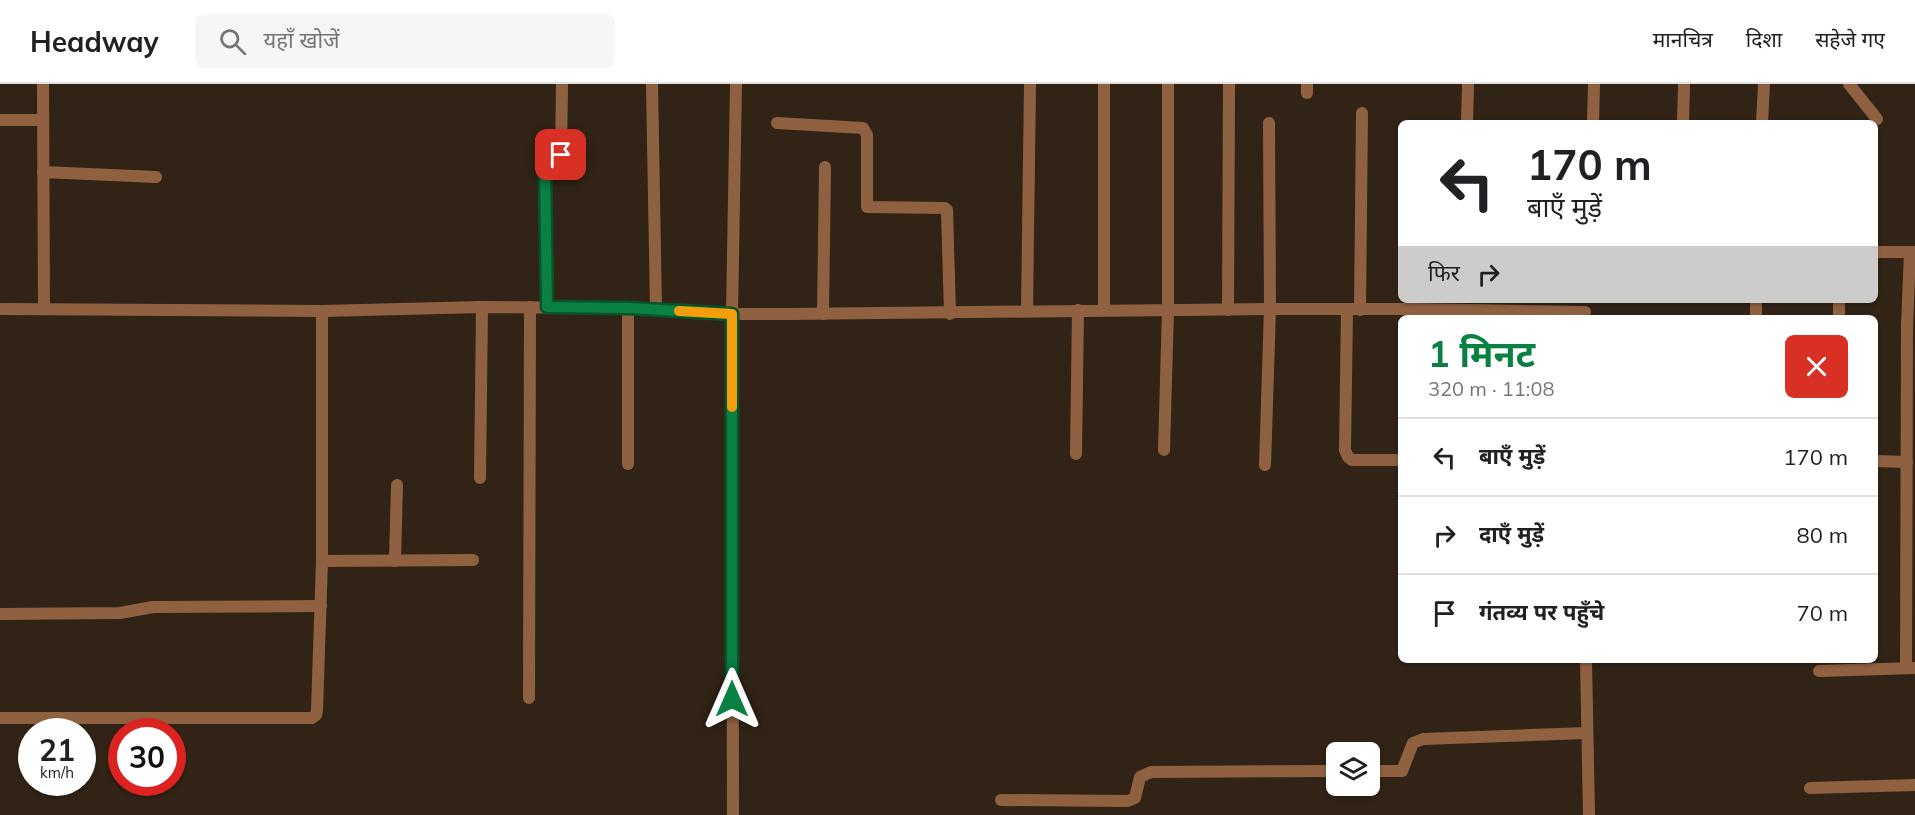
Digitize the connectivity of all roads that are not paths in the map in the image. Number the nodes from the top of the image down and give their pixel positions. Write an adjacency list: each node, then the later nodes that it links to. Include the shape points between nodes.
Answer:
1 (43, 84): 17 (street)
2 (562, 84): 32 (street, via 561,155 545,172)
3 (652, 84): 36 (street)
4 (736, 84): 47 (street)
5 (1030, 84): 46 (street)
6 (1104, 84): 39 (street)
7 (1168, 84): 40 (street)
8 (1229, 84): 41 (street)
9 (1468, 84): 18 (street)
10 (1594, 84): 19 (street)
11 (1684, 84): 20 (street)
12 (1764, 84): 21 (street)
13 (1849, 84): 15 (street)
14 (1362, 113): 43 (street)
15 (1877, 119)
16 (0, 120): 17 (street)
17 (43, 120): 25 (street)
18 (1467, 120)
19 (1593, 120)
20 (1683, 120)
21 (1762, 120)
22 (777, 123): 49 (street, via 863,128 867,131 867,207 947,210)
23 (1269, 123): 37 (street)
24 (825, 167): 48 (street)
25 (43, 172): 26 (street); 35 (street)
26 (156, 177)
27 (1878, 252): 28 (street)
28 (1913, 252): 52 (street)
29 (1467, 305): 50 (street); 51 (street)
30 (482, 307): 31 (street); 45 (street); 60 (street)
31 (530, 307): 32 (street); 70 (street)
32 (547, 307): 33 (street)
33 (628, 308): 36 (street); 58 (street)
34 (0, 309): 35 (street)
35 (44, 309): 45 (street)
36 (656, 309): 47 (street)
37 (1270, 309): 41 (street); 42 (street); 59 (street)
38 (1078, 310): 39 (street); 46 (street); 54 (street)
39 (1104, 310): 40 (street)
40 (1168, 310): 41 (street); 53 (street)
41 (1228, 310)
42 (1347, 310): 43 (street); 55 (street, via 1345,450 1349,459 1354,460)
43 (1360, 310): 50 (street)
44 (1585, 310): 51 (street)
45 (322, 311): 63 (street)
46 (1027, 311): 49 (street)
47 (732, 314): 48 (street); 78 (street)
48 (823, 314): 49 (street)
49 (950, 314)
50 (1418, 314)
51 (1493, 314)
52 (1911, 328): 57 (street)
53 (1164, 450)
54 (1076, 454)
55 (1398, 460)
56 (1878, 461): 57 (street)
57 (1906, 462): 68 (street)
58 (628, 464)
59 (1265, 465)
60 (480, 478)
61 (397, 485): 64 (street)
62 (474, 560): 64 (street)
63 (322, 561): 64 (street); 65 (street)
64 (395, 561)
65 (321, 606): 66 (street, via 153,607 120,613); 71 (street, via 317,710 312,718)
66 (0, 614)
67 (1586, 663): 72 (street)
68 (1911, 668): 69 (street)
69 (1819, 671)
70 (529, 698)
71 (0, 718)
72 (1586, 733): 74 (street, via 1423,739 1413,743 1402,771); 79 (street)
73 (1326, 771): 77 (street, via 1150,772 1140,777 1135,798 1128,801)
74 (1380, 771)
75 (1915, 785): 76 (street)
76 (1809, 788)
77 (1001, 800)
78 (733, 815)
79 (1589, 815)

